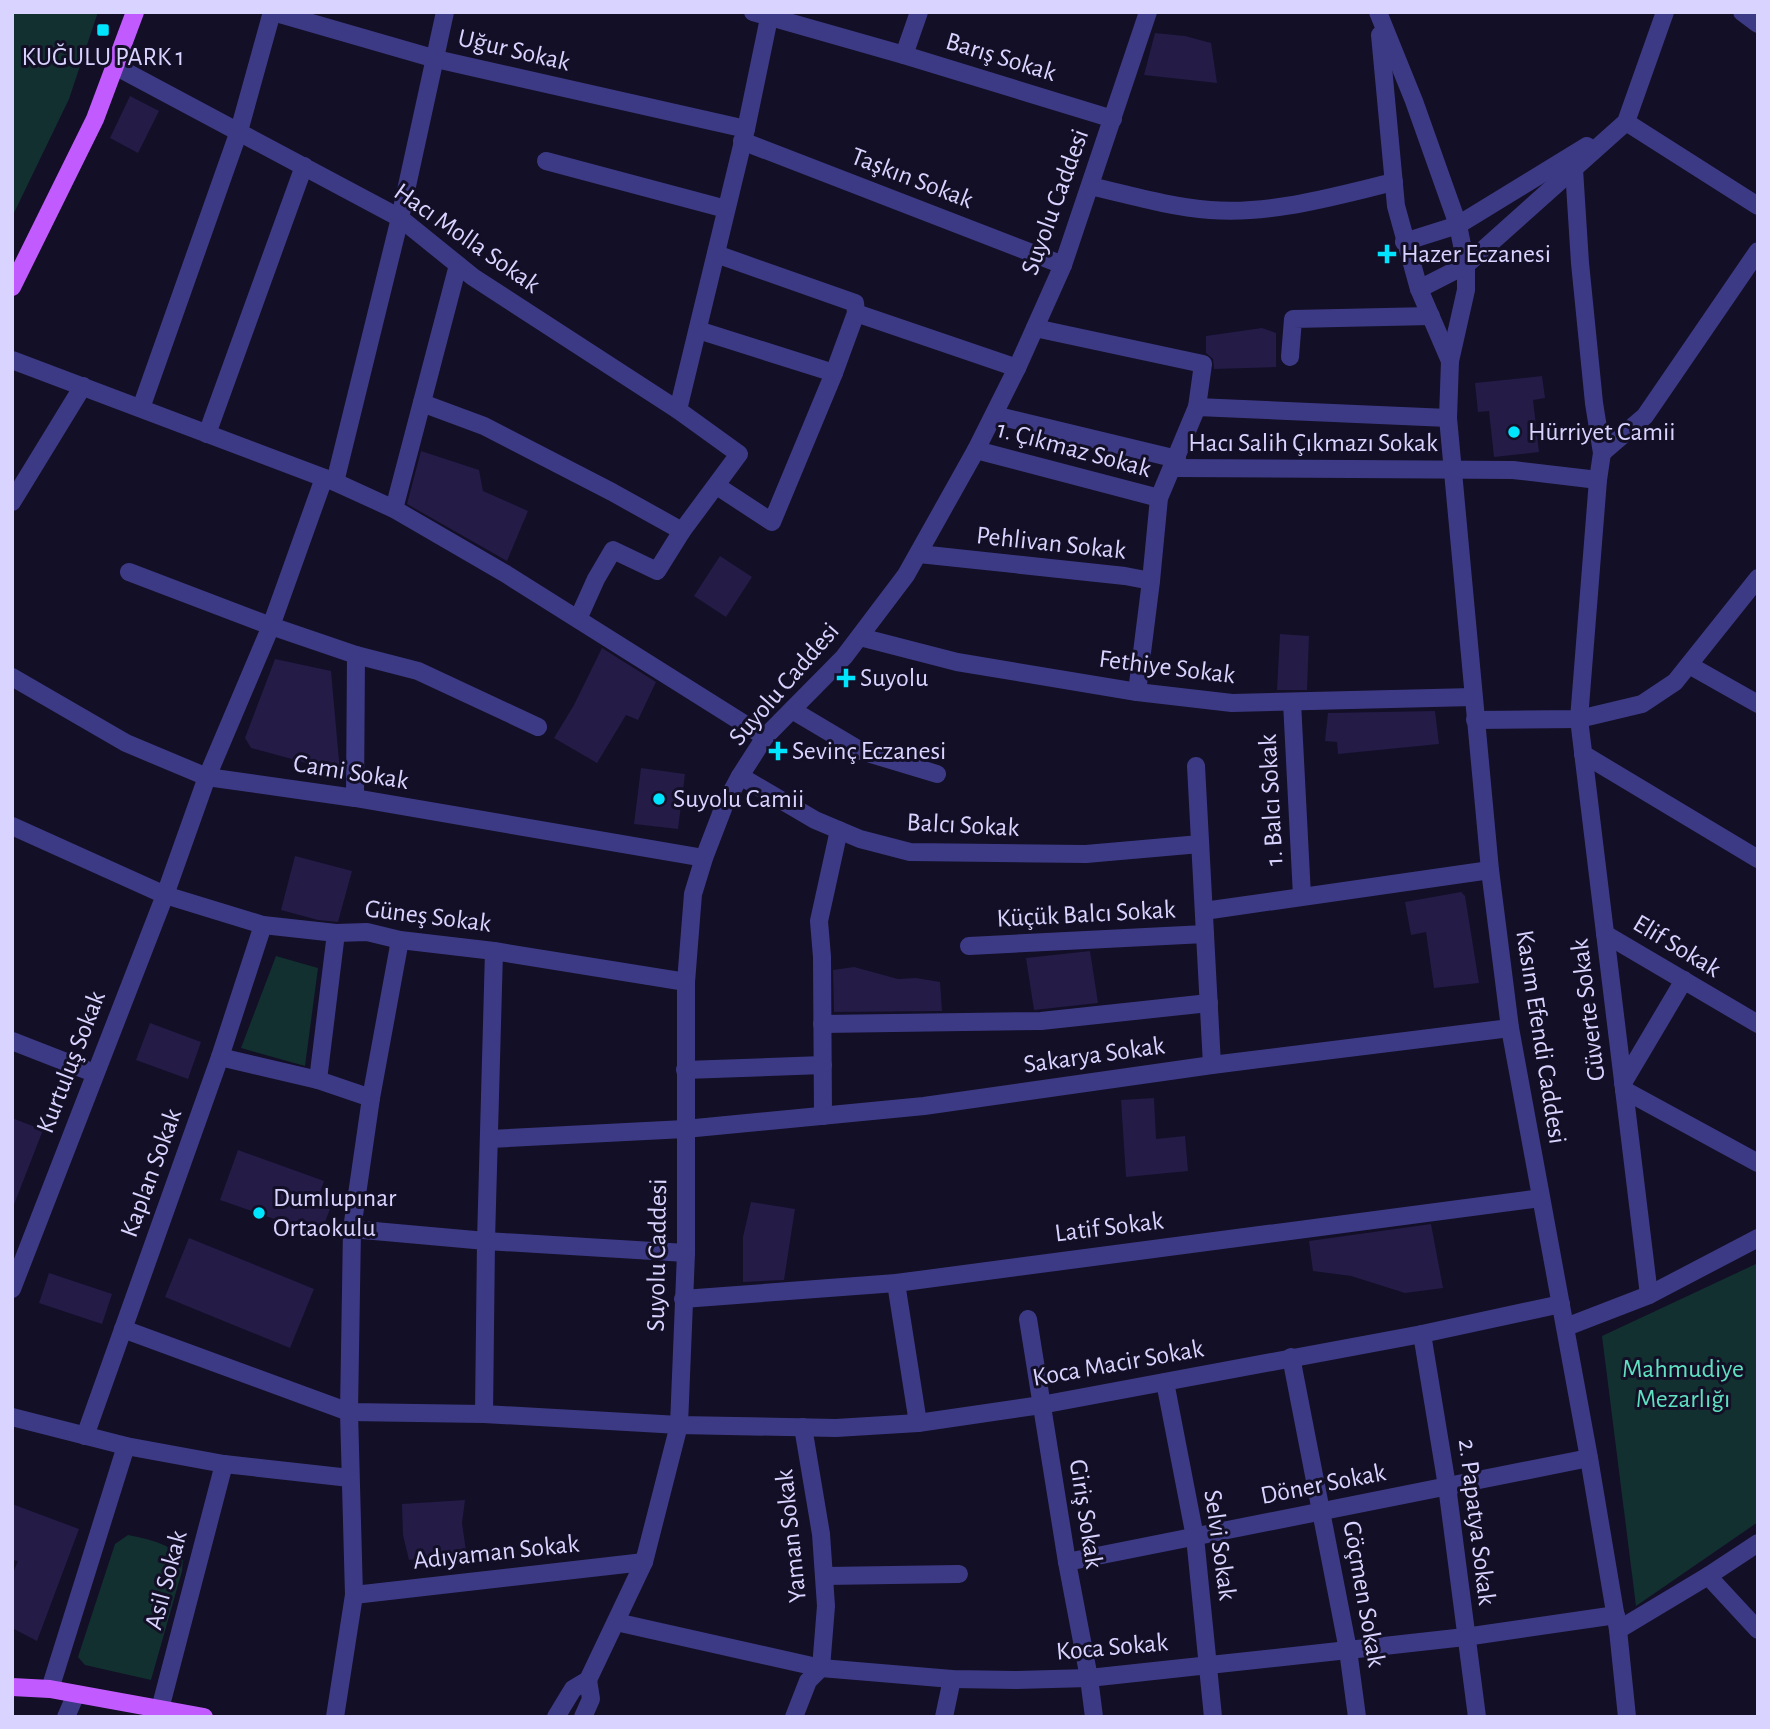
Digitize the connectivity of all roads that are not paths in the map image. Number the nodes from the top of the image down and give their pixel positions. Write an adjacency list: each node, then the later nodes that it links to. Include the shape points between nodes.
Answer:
1 (135, 12): 13 (main road)
2 (272, 12): 12 (street, Uğur Sokak); 16 (street)
3 (445, 12): 12 (street, Kurtuluş Sokak)
4 (919, 12): 11 (street)
5 (1148, 12): 14 (street, Suyolu Caddesi)
6 (1665, 12): 15 (street)
7 (1742, 12): 10 (street)
8 (1378, 13): 21 (street, Kasım Efendi Caddesi); 26 (street, Kasım Efendi Caddesi)
9 (761, 15): 11 (street, Barış Sokak); 17 (street)
10 (1758, 24)
11 (904, 55): 14 (street, Barış Sokak)
12 (436, 59): 17 (street, Uğur Sokak); 25 (street, Kurtuluş Sokak)
13 (115, 66): 16 (street, Hacı Molla Sokak); 33 (main road, via 95,119)
14 (1113, 119): 22 (street, Suyolu Caddesi)
15 (1626, 122): 20 (street); 23 (street); 26 (street)
16 (239, 131): 19 (street, Hacı Molla Sokak); 47 (street)
17 (744, 135): 24 (street); 31 (street, Taşkın Sokak)
18 (547, 161): 24 (street)
19 (304, 166): 25 (street, Hacı Molla Sokak); 51 (street)
20 (1574, 169): 32 (street); 53 (street, Güverte Sokak)
21 (1394, 182): 22 (street, via 1266,210 1173,205); 27 (street, Kasım Efendi Caddesi)
22 (1090, 186): 31 (street, Suyolu Caddesi)
23 (1758, 206)
24 (726, 209): 29 (street)
25 (400, 218): 30 (street, Hacı Molla Sokak); 56 (street, Kurtuluş Sokak)
26 (1458, 225): 27 (street); 32 (street, Kasım Efendi Caddesi)
27 (1404, 242): 34 (street, Kasım Efendi Caddesi)
28 (1758, 251): 53 (street, via 1645,416)
29 (716, 254): 35 (street, via 855,303); 38 (street)
30 (458, 265): 45 (street); 48 (street, Hacı Molla Sokak)
31 (1063, 265): 37 (street, Suyolu Caddesi)
32 (1466, 265): 34 (street); 41 (street, Kasım Efendi Caddesi, via 1466,290)
33 (12, 287)
34 (1419, 289): 36 (street, Kasım Efendi Caddesi)
35 (856, 313): 42 (street); 43 (street)
36 (1431, 316): 39 (street, via 1293,319); 41 (street, Kasım Efendi Caddesi)
37 (1035, 328): 42 (street, Suyolu Caddesi); 46 (street, via 1203,364)
38 (698, 330): 43 (street); 48 (street)
39 (1290, 357)
40 (12, 360): 44 (street)
41 (1450, 361): 50 (street, Kasım Efendi Caddesi)
42 (1017, 368): 49 (street, Suyolu Caddesi)
43 (834, 373): 58 (street, via 772,522)
44 (83, 386): 47 (street); 60 (street)
45 (422, 403): 61 (street); 62 (street, via 484,426)
46 (1197, 407): 50 (street); 54 (street)
47 (141, 408): 51 (street)
48 (678, 410): 58 (street, Hacı Molla Sokak, via 739,454)
49 (994, 415): 52 (street, Suyolu Caddesi); 54 (street, Hacı Salih Çıkmazı Sokak)
50 (1448, 418): 55 (street, Kasım Efendi Caddesi)
51 (207, 434): 56 (street)
52 (976, 450): 59 (street, 1. Çıkmaz Sokak); 63 (street, Suyolu Caddesi)
53 (1602, 453): 57 (street, Güverte Sokak)
54 (1175, 464): 55 (street, Hacı Salih Çıkmazı Sokak); 59 (street)
55 (1453, 470): 57 (street, Hacı Salih Çıkmazı Sokak, via 1513,470); 74 (street, Kasım Efendi Caddesi)
56 (330, 480): 61 (street); 68 (street, Kurtuluş Sokak)
57 (1598, 480): 78 (street, Güverte Sokak)
58 (717, 486): 62 (street)
59 (1159, 498): 66 (street)
60 (12, 502)
61 (394, 509): 67 (street)
62 (682, 531): 67 (street, via 657,571 613,550)
63 (919, 554): 66 (street, Pehlivan Sokak); 69 (street, Suyolu Caddesi)
64 (129, 572): 68 (street)
65 (1758, 578): 71 (street)
66 (1151, 581): 73 (street, Pehlivan Sokak)
67 (578, 620): 81 (street)
68 (271, 626): 70 (street); 86 (street, Kurtuluş Sokak)
69 (860, 637): 73 (street, Fethiye Sokak, via 957,662); 77 (street, Suyolu Caddesi)
70 (356, 655): 80 (street, via 418,671); 87 (street)
71 (1689, 664): 76 (street); 78 (street, via 1675,682 1642,704)
72 (12, 677): 86 (street, Cami Sokak, via 126,743)
73 (1137, 692): 75 (street, Fethiye Sokak, via 1232,703)
74 (1473, 697): 75 (street, Fethiye Sokak); 79 (street, Kasım Efendi Caddesi)
75 (1292, 702): 95 (street, 1. Balcı Sokak)
76 (1758, 704)
77 (792, 710): 81 (street, Suyolu Caddesi); 84 (street, via 861,751)
78 (1579, 719): 79 (street); 82 (street, Güverte Sokak)
79 (1475, 720): 93 (street, Kasım Efendi Caddesi)
80 (538, 727)
81 (765, 737): 85 (street, Suyolu Caddesi)
82 (1583, 754): 92 (street); 100 (street, Güverte Sokak)
83 (1196, 766): 90 (street)
84 (937, 774)
85 (740, 776): 89 (street, Balcı Sokak); 91 (street, Suyolu Caddesi)
86 (207, 777): 87 (street, Cami Sokak); 94 (street, Kurtuluş Sokak)
87 (355, 798): 91 (street, Cami Sokak)
88 (12, 826): 94 (street, Güneş Sokak)
89 (839, 830): 90 (street, Balcı Sokak, via 909,852 1086,854); 107 (street, via 819,921)
90 (1200, 844): 96 (street)
91 (704, 858): 105 (street, Suyolu Caddesi, via 693,894)
92 (1758, 859)
93 (1490, 870): 95 (street); 109 (street, Kasım Efendi Caddesi)
94 (165, 895): 97 (street, Güneş Sokak); 115 (street, Kurtuluş Sokak)
95 (1302, 896): 96 (street)
96 (1204, 911): 99 (street)
97 (263, 925): 98 (street, Güneş Sokak); 111 (street, Kaplan Sokak)
98 (337, 933): 101 (street, Güneş Sokak, via 367,932); 116 (street)
99 (1205, 934): 102 (street, Küçük Balcı Sokak); 106 (street)
100 (1605, 934): 104 (street, Elif Sokak); 117 (street, Güverte Sokak)
101 (400, 940): 103 (street, Güneş Sokak); 118 (street)
102 (969, 946)
103 (494, 951): 105 (street, Güneş Sokak); 121 (street)
104 (1684, 980): 108 (street, Elif Sokak); 117 (street)
105 (686, 982): 114 (street, Suyolu Caddesi)
106 (1209, 1003): 107 (street, via 1041,1021); 113 (street)
107 (822, 1024): 112 (street)
108 (1758, 1024)
109 (1510, 1028): 113 (street, Sakarya Sokak); 123 (street, Kasım Efendi Caddesi)
110 (12, 1041): 115 (street)
111 (219, 1057): 116 (street); 136 (street, Kaplan Sokak)
112 (823, 1065): 114 (street); 119 (street)
113 (1212, 1065): 119 (street, Sakarya Sokak)
114 (685, 1070): 120 (street, Suyolu Caddesi)
115 (94, 1073): 127 (street, Kurtuluş Sokak)
116 (318, 1080): 118 (street)
117 (1623, 1086): 122 (street); 131 (street, Güverte Sokak)
118 (371, 1098): 124 (street)
119 (823, 1116): 120 (street, Sakarya Sokak)
120 (685, 1129): 121 (street, Sakarya Sokak); 128 (street, Suyolu Caddesi)
121 (490, 1139): 126 (street)
122 (1758, 1163)
123 (1541, 1198): 129 (street, Latif Sokak); 133 (street, Kasım Efendi Caddesi)
124 (352, 1229): 126 (street); 141 (street)
125 (1758, 1237): 131 (street)
126 (486, 1241): 128 (street); 142 (street)
127 (20, 1246): 130 (street, Kurtuluş Sokak)
128 (686, 1253): 132 (street, Suyolu Caddesi)
129 (896, 1283): 132 (street, Latif Sokak); 144 (street)
130 (12, 1289)
131 (1649, 1295): 135 (street)
132 (683, 1299): 145 (street, Suyolu Caddesi)
133 (1562, 1304): 135 (street, Kasım Efendi Caddesi); 137 (street, Koca Macir Sokak)
134 (1027, 1320): 140 (street, Giriş Sokak)
135 (1566, 1328): 149 (street, Kasım Efendi Caddesi)
136 (123, 1329): 141 (street, Koca Macir Sokak); 147 (street, Kaplan Sokak)
137 (1422, 1334): 138 (street, Koca Macir Sokak); 152 (street, 2. Papatya Sokak)
138 (1292, 1357): 139 (street, Koca Macir Sokak); 153 (street, Göçmen Sokak)
139 (1165, 1382): 140 (street, Koca Macir Sokak); 154 (street, Selvi Sokak)
140 (1041, 1405): 144 (street, Koca Macir Sokak); 157 (street, Giriş Sokak)
141 (349, 1412): 142 (street, Koca Macir Sokak); 151 (street)
142 (484, 1414): 145 (street, Koca Macir Sokak)
143 (12, 1417): 147 (street)
144 (918, 1423): 146 (street, Koca Macir Sokak)
145 (679, 1425): 146 (street, Koca Macir Sokak); 156 (street, Suyolu Caddesi)
146 (803, 1427): 159 (street, Yaman Sokak)
147 (85, 1436): 148 (street)
148 (126, 1446): 150 (street); 174 (street)
149 (1589, 1458): 152 (street, Döner Sokak); 163 (street, Kasım Efendi Caddesi)
150 (224, 1464): 151 (street); 176 (street, Asil Sokak)
151 (350, 1478): 161 (street)
152 (1447, 1486): 153 (street, Döner Sokak); 165 (street, 2. Papatya Sokak)
153 (1323, 1511): 154 (street, Döner Sokak); 166 (street, Göçmen Sokak)
154 (1195, 1536): 157 (street, Döner Sokak); 167 (street, Selvi Sokak)
155 (1758, 1543): 160 (street)
156 (643, 1562): 161 (street, Adıyaman Sokak); 162 (street, Suyolu Caddesi)
157 (1066, 1562): 170 (street, Giriş Sokak)
158 (959, 1574): 159 (street)
159 (825, 1576): 168 (street, Yaman Sokak)
160 (1708, 1576): 163 (street); 164 (street)
161 (354, 1595): 180 (street)
162 (616, 1622): 168 (street, Koca Sokak); 172 (street, Suyolu Caddesi)
163 (1617, 1623): 165 (street, Koca Sokak); 189 (street, Kasım Efendi Caddesi)
164 (1758, 1630)
165 (1465, 1637): 166 (street, Koca Sokak); 188 (street, 2. Papatya Sokak)
166 (1348, 1650): 167 (street, Koca Sokak); 187 (street, Göçmen Sokak)
167 (1208, 1663): 170 (street, Koca Sokak); 186 (street, Selvi Sokak)
168 (821, 1668): 171 (street, Koca Sokak); 183 (street, Yaman Sokak, via 808,1681)
169 (12, 1676): 174 (main road)
170 (1089, 1678): 171 (street, Koca Sokak); 185 (street, Giriş Sokak)
171 (952, 1679): 184 (street)
172 (588, 1680): 181 (street, via 573,1689); 182 (street, via 591,1699)
173 (12, 1687): 174 (main road)
174 (50, 1689): 175 (main road)
175 (76, 1693): 177 (main road); 178 (street)
176 (160, 1709): 177 (main road); 179 (main road)
177 (130, 1710)
178 (66, 1717)
179 (204, 1717)
180 (335, 1717)
181 (556, 1717)
182 (583, 1717)
183 (794, 1717)
184 (944, 1717)
185 (1094, 1717)
186 (1213, 1717)
187 (1357, 1717)
188 (1477, 1717)
189 (1627, 1717)

